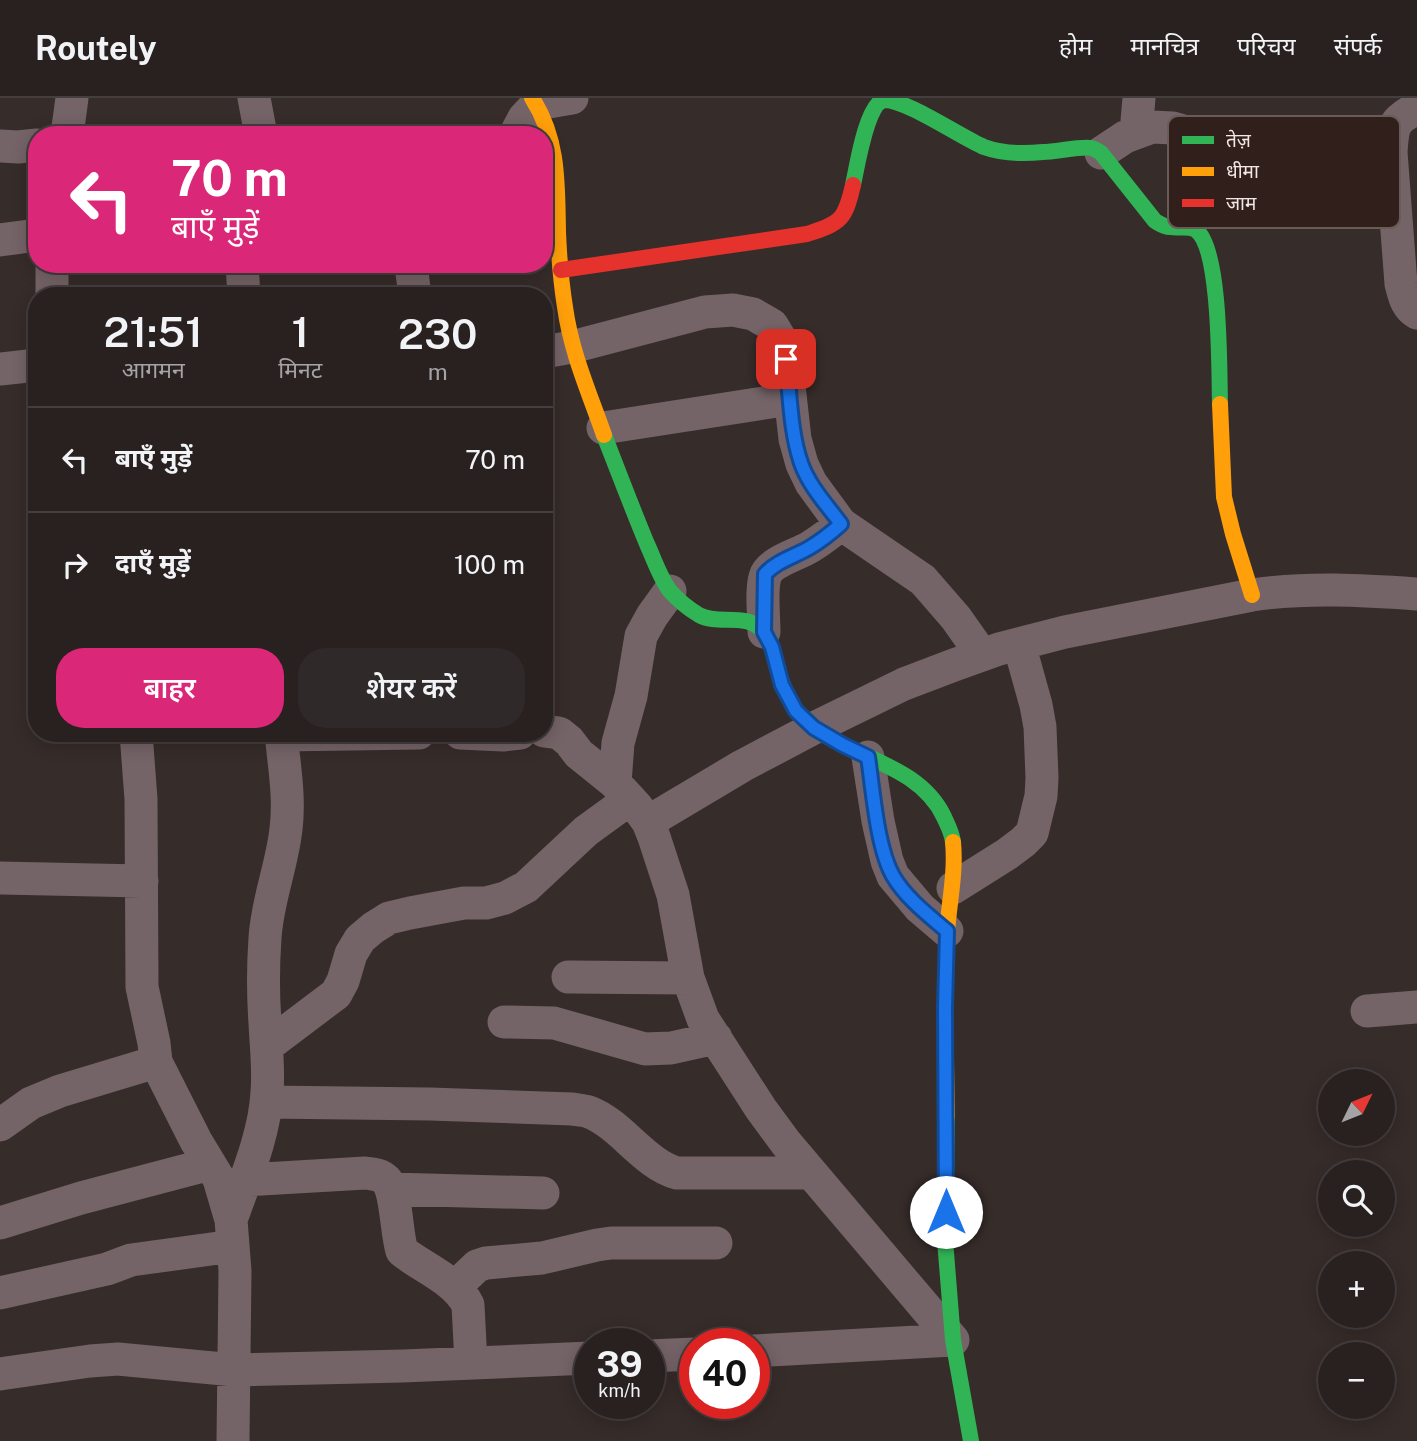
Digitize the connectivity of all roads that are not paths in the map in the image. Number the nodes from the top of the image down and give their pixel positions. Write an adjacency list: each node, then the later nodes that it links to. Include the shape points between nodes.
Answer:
1 (72, 98): 6 (street)
2 (254, 98): 7 (street)
3 (572, 98): 5 (street)
4 (1139, 98): 11 (street)
5 (534, 101): 8 (street); 9 (street)
6 (68, 126)
7 (259, 126)
8 (520, 126)
9 (546, 126)
10 (1168, 128): 11 (street)
11 (1136, 133): 15 (street)
12 (0, 146): 13 (street)
13 (28, 146)
14 (553, 151): 21 (street)
15 (1101, 153): 16 (street, via 1154,221); 21 (street, via 1092,148 1016,154 991,149 915,103 887,98 870,114 850,197 843,215 832,226 807,234)
16 (1168, 228)
17 (1193, 228): 30 (street, via 1208,250 1215,283 1224,497)
18 (1397, 228): 22 (street, via 1401,284 1406,302)
19 (28, 236): 20 (street)
20 (0, 240)
21 (561, 270): 23 (street)
22 (1417, 313)
23 (558, 349): 26 (street, via 705,312 754,314 772,325 781,340); 27 (street)
24 (28, 366): 25 (street)
25 (0, 369)
26 (790, 399): 27 (street); 28 (street, via 802,464)
27 (603, 428): 29 (street, via 631,506)
28 (841, 524): 32 (street, via 765,574); 34 (street, via 923,580)
29 (670, 591): 32 (street, via 702,617 737,619); 40 (street, via 641,636 618,743)
30 (1252, 594): 31 (street, via 1332,590); 33 (street)
31 (1417, 594)
32 (764, 632): 35 (street, via 782,685 796,711)
33 (1019, 644): 34 (street); 43 (street, via 1040,727 1041,796 1032,832)
34 (982, 655): 35 (street, via 904,684)
35 (814, 728): 39 (street); 40 (street, via 742,766)
36 (553, 732): 40 (street, via 569,741)
37 (137, 742): 42 (street)
38 (282, 742): 51 (street, via 287,828 265,938)
39 (868, 757): 43 (street, via 903,773 923,788 941,811 952,835); 44 (street, via 893,876)
40 (631, 801): 46 (street, via 654,837 673,895); 51 (street, via 586,831 526,887 505,898 388,918 373,928 351,954 336,994)
41 (0, 878): 42 (street)
42 (142, 881): 52 (street, via 142,987)
43 (953, 888): 44 (street)
44 (947, 931): 65 (street, via 946,1240)
45 (568, 977): 46 (street)
46 (688, 978): 50 (street, via 703,1019)
47 (1417, 1007): 48 (street)
48 (1367, 1011)
49 (504, 1022): 50 (street, via 554,1023 645,1049)
50 (716, 1038): 56 (street, via 761,1109)
51 (267, 1046): 53 (street)
52 (156, 1062): 54 (street, via 60,1091 31,1103); 55 (street)
53 (266, 1102): 56 (street, via 572,1109 589,1112 653,1161 677,1173); 57 (street)
54 (0, 1125)
55 (210, 1164): 60 (street); 61 (street, via 219,1179)
56 (810, 1173): 65 (street)
57 (245, 1180): 58 (street, via 365,1173 385,1178); 61 (street)
58 (391, 1189): 59 (street); 63 (street, via 402,1251)
59 (544, 1193)
60 (0, 1223)
61 (232, 1233): 64 (street, via 107,1269); 69 (street)
62 (716, 1243): 63 (street, via 611,1243 542,1258 486,1263)
63 (455, 1287): 68 (street, via 468,1305)
64 (0, 1293)
65 (953, 1340): 66 (street); 72 (street)
66 (770, 1350)
67 (574, 1359): 68 (street)
68 (471, 1363): 69 (street)
69 (234, 1370): 70 (street, via 118,1359); 71 (street)
70 (0, 1374)
71 (233, 1441)
72 (971, 1441)

